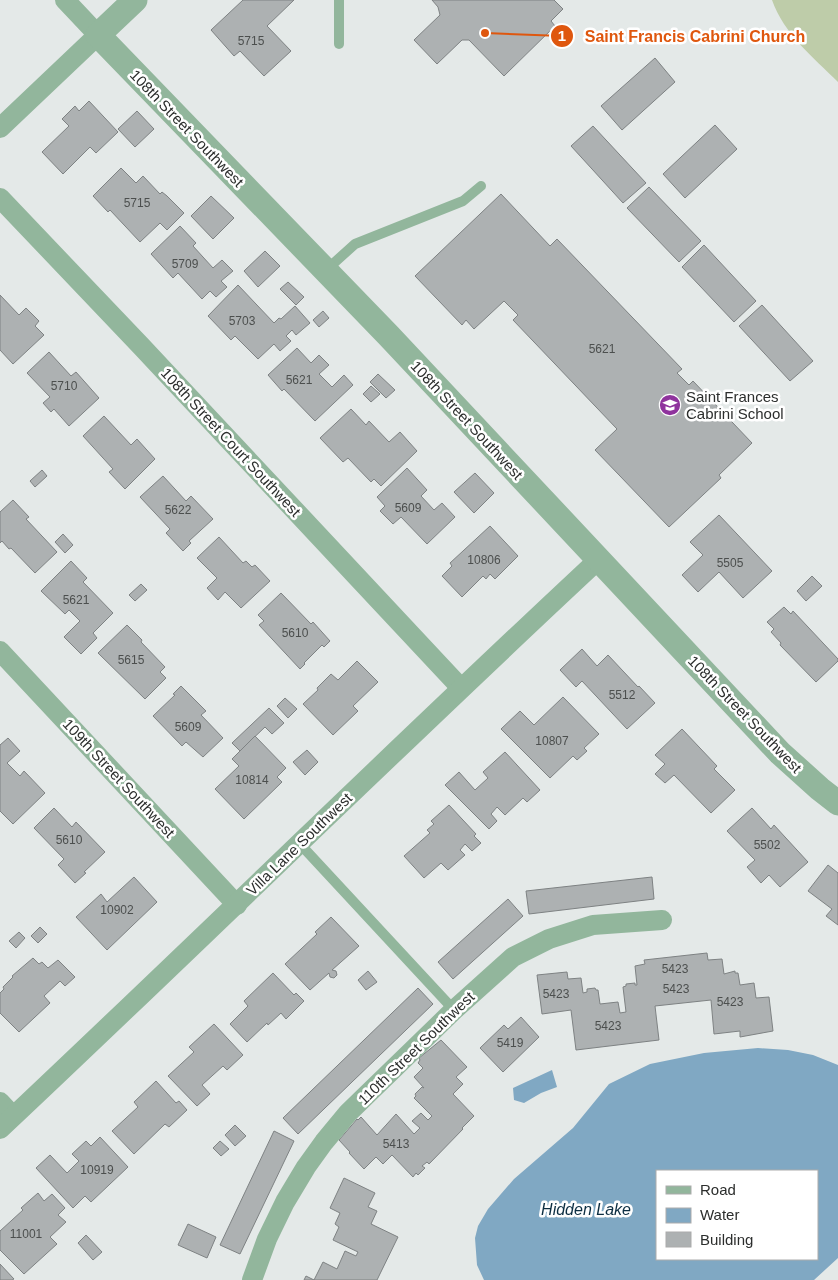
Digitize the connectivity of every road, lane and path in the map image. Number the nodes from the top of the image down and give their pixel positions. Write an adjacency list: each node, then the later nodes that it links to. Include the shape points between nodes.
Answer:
1 (65, 0): 4 (street)
2 (135, 0): 4 (street)
3 (339, 0): 5 (lane)
4 (98, 35): 6 (street); 9 (street, 108th Street Southwest)
5 (339, 44)
6 (0, 128)
7 (480, 186): 9 (lane, via 463,201 355,244)
8 (0, 198): 12 (street, 108th Street Court Southwest)
9 (325, 270): 10 (street, 108th Street Southwest)
10 (598, 560): 12 (street, Villa Lane Southwest); 13 (street, 108th Street Southwest, via 780,754)
11 (0, 651): 15 (street, 109th Street Southwest)
12 (461, 688): 14 (street, Villa Lane Southwest)
13 (838, 802)
14 (300, 844): 15 (street, Villa Lane Southwest); 17 (lane)
15 (237, 905): 18 (street, Villa Lane Southwest)
16 (662, 920): 17 (street, 110th Street Southwest, via 593,925 549,939 514,957)
17 (454, 1010): 19 (street, 110th Street Southwest, via 348,1113 324,1142 285,1202)
18 (4, 1116)
19 (252, 1280)

